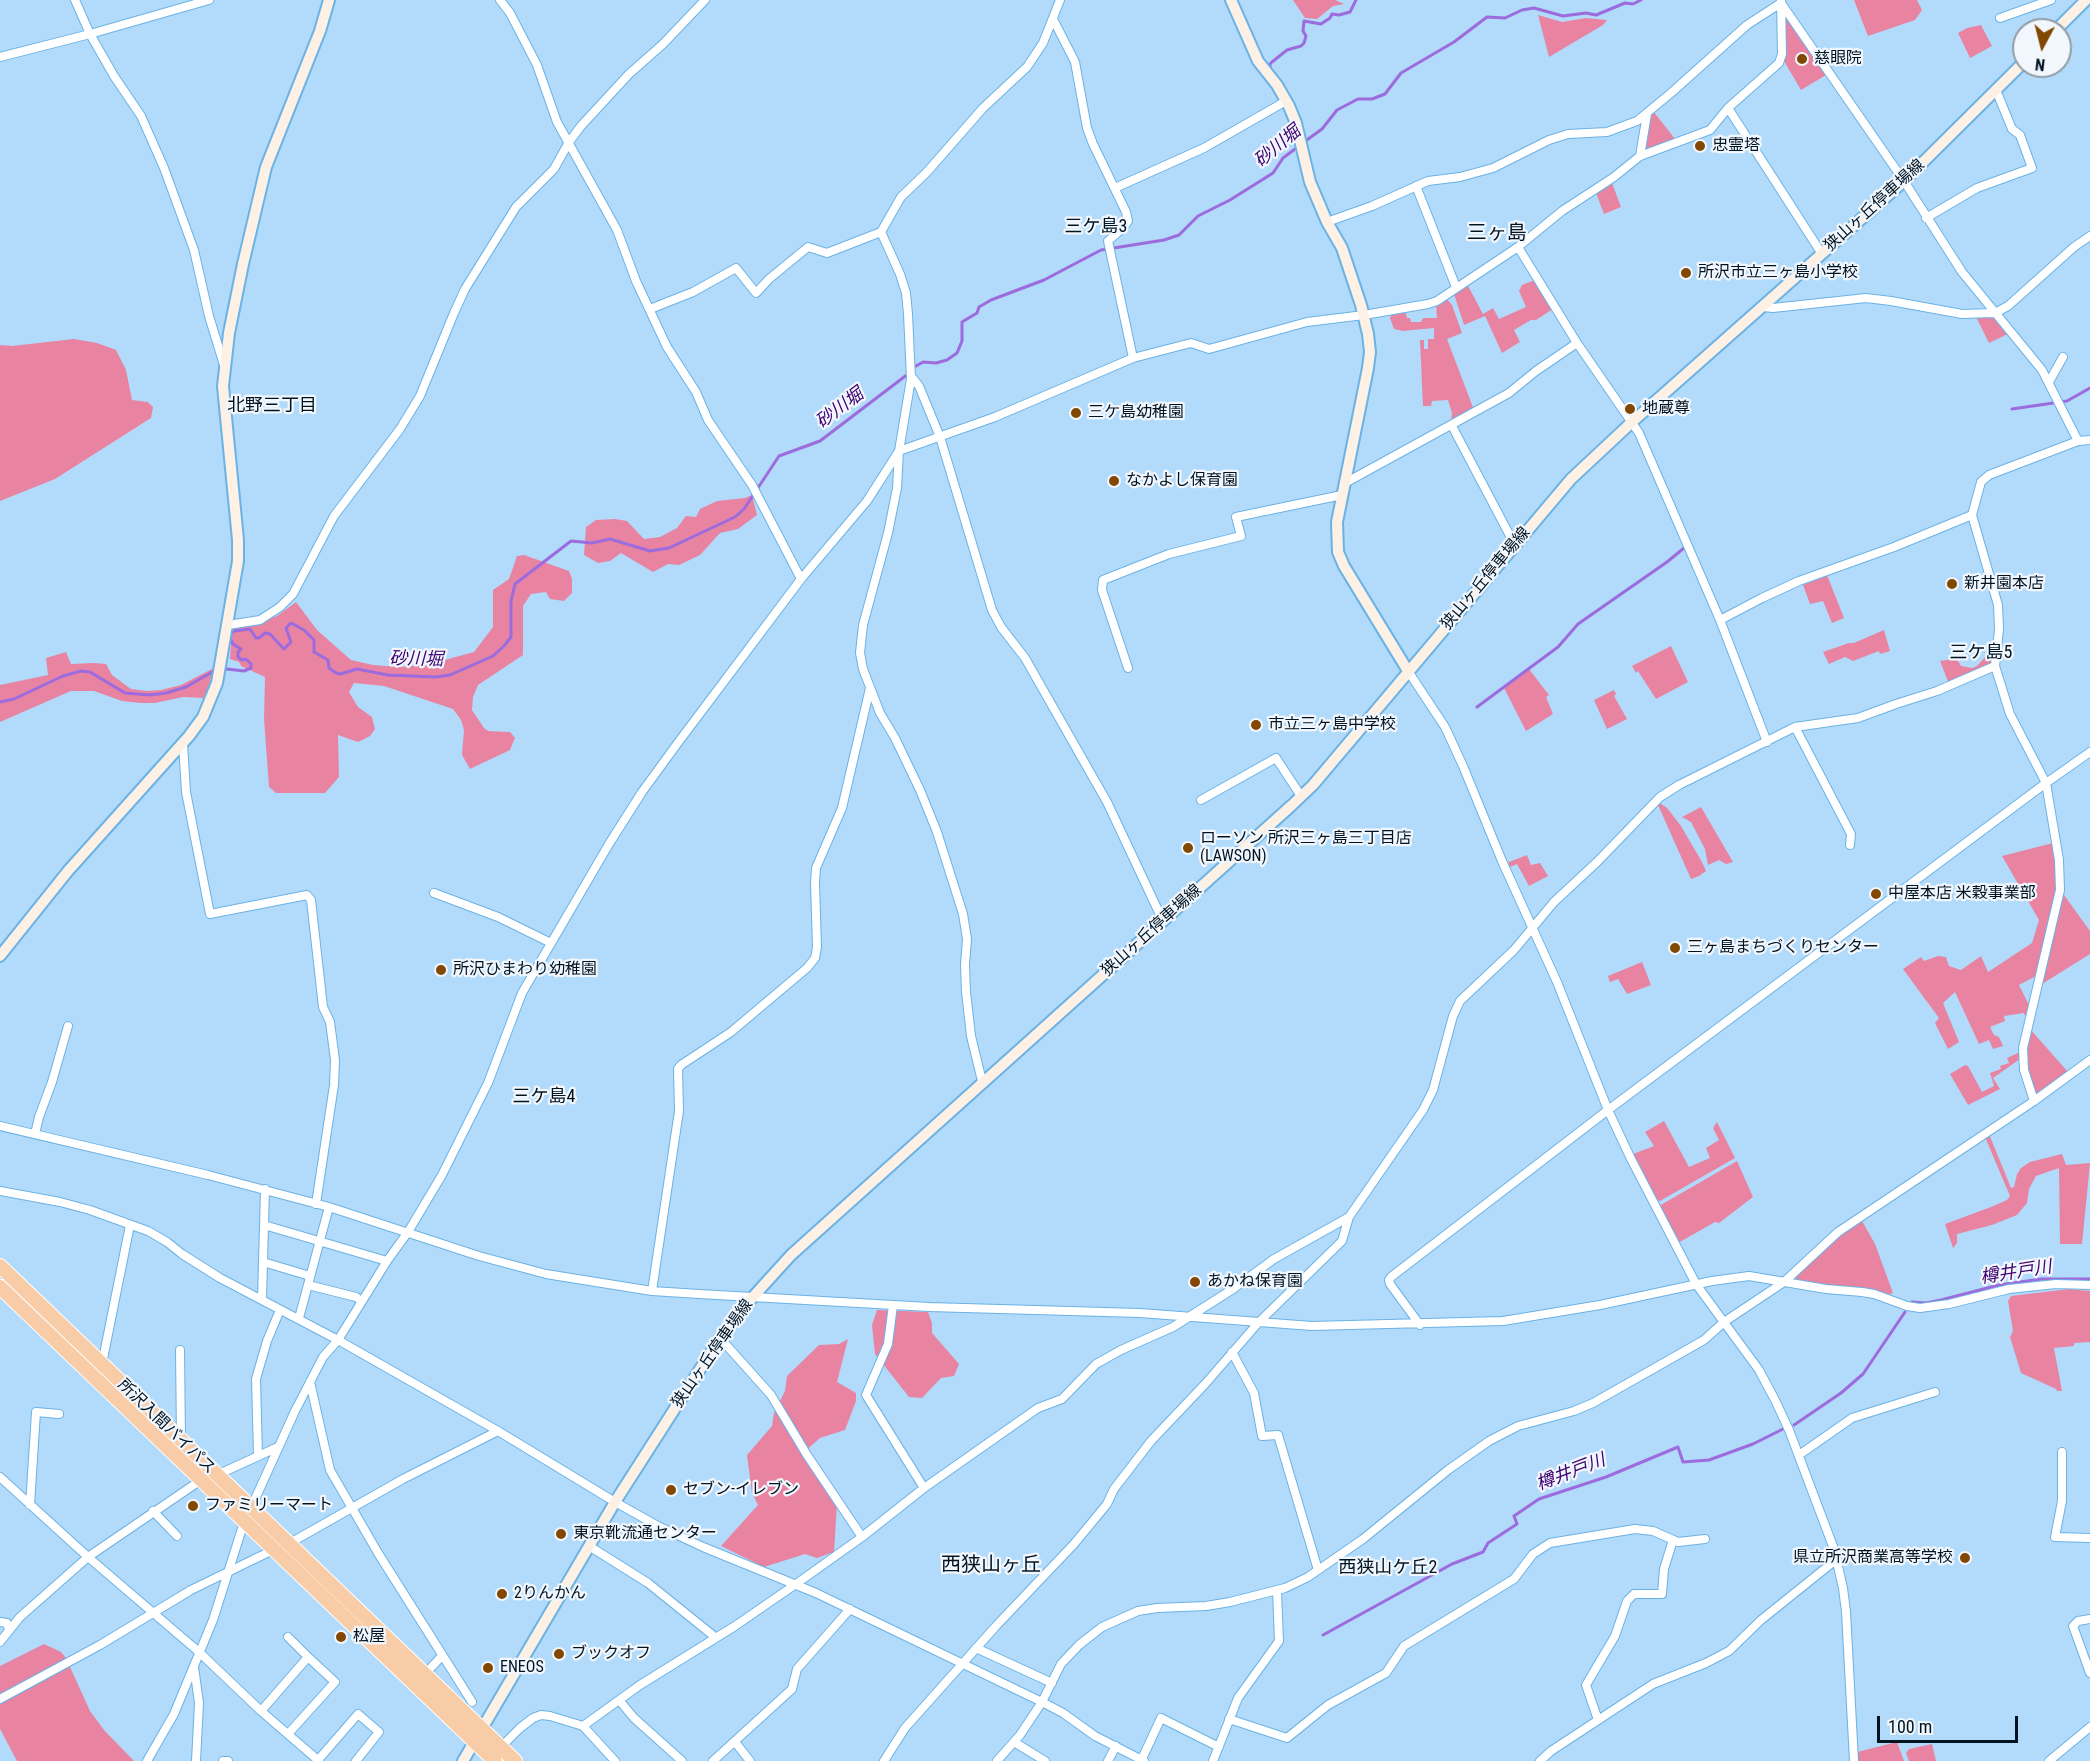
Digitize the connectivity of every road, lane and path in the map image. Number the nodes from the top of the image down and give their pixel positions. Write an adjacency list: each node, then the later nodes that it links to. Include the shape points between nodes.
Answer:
1 (75, 0): 15 (street)
2 (208, 0): 15 (street)
3 (329, 0): 41 (main road, via 266,167)
4 (500, 0): 22 (street, via 525,39 557,122)
5 (705, 0): 22 (street, via 629,74)
6 (1060, 0): 12 (street)
7 (1231, 0): 19 (main road, via 1258,61)
8 (2051, 0): 13 (street)
9 (2086, 0): 11 (main road)
10 (1781, 2): 20 (street, via 1779,63); 21 (street, via 1747,25); 24 (street)
11 (2076, 4): 14 (main road)
12 (1053, 18): 26 (street, via 1075,62 1087,129); 29 (street, via 1027,67 983,108 901,197)
13 (2000, 18)
14 (2065, 18)
15 (90, 34): 16 (street); 41 (street, via 141,116 165,168 194,250)
16 (0, 57)
17 (2012, 74): 18 (main road, 狭山ヶ丘停車場線)
18 (1995, 90): 24 (main road, 狭山ヶ丘停車場線); 27 (street, via 2012,129 2020,135 2032,168 1977,188)
19 (1286, 101): 26 (street, via 1204,148); 28 (main road)
20 (1728, 108): 23 (street, via 1704,134); 32 (street)
21 (1647, 114): 23 (street); 25 (street, via 1607,132 1569,134 1549,140 1493,168)
22 (569, 142): 35 (street, via 617,230); 56 (street, via 554,169 516,207 498,234 454,313 420,396 334,516 293,594 260,620)
23 (1640, 156): 31 (street)
24 (1904, 181): 27 (street); 32 (main road, 狭山ヶ丘停車場線)
25 (1416, 186): 28 (street); 33 (street)
26 (1116, 188): 40 (street, via 1128,221 1108,241)
27 (1926, 218): 36 (street)
28 (1327, 222): 37 (main road, via 1353,275)
29 (881, 232): 35 (street, via 827,253 808,247 756,293 736,268 693,292); 42 (street, via 906,293)
30 (2090, 236): 36 (street)
31 (1518, 247): 33 (street); 38 (street)
32 (1822, 254): 34 (main road, 狭山ヶ丘停車場線)
33 (1456, 287): 37 (street, via 1428,304)
34 (1762, 307): 36 (street, via 1866,298 1962,314); 44 (main road, 狭山ヶ丘停車場線)
35 (650, 309): 54 (street, via 667,347 696,392 708,420 752,484)
36 (1995, 313): 43 (street)
37 (1364, 315): 40 (street, via 1308,322 1209,350 1191,343); 50 (main road, via 1370,352)
38 (1577, 343): 44 (street); 45 (street, via 1509,393)
39 (2063, 357): 43 (street)
40 (1133, 358): 46 (street)
41 (224, 366): 56 (main road, via 238,540)
42 (911, 376): 46 (street); 49 (street)
43 (2049, 382): 48 (street)
44 (1632, 422): 53 (main road, 狭山ヶ丘停車場線, via 1571,479); 55 (street)
45 (1452, 426): 50 (street); 53 (street)
46 (940, 437): 49 (street); 70 (street, via 992,610 1025,658 1107,802)
47 (2090, 440): 48 (street)
48 (2078, 441): 52 (street, via 1989,475 1981,482)
49 (899, 451): 54 (street, via 867,501); 60 (street, via 888,533 860,641)
50 (1345, 483): 51 (main road)
51 (1342, 495): 58 (street, via 1236,517 1241,536 1169,554 1103,580 1102,590); 59 (main road, via 1336,522 1338,552)
52 (1972, 515): 55 (street, via 1799,581); 57 (street, via 1998,605)
53 (1517, 543): 59 (main road, 狭山ヶ丘停車場線)
54 (801, 579): 72 (street, via 642,792)
55 (1720, 620): 62 (street)
56 (228, 625): 63 (main road, via 220,671 203,717)
57 (1995, 666): 61 (street, via 1858,718); 65 (street, via 2010,714)
58 (1128, 668)
59 (1408, 671): 66 (main road, 狭山ヶ丘停車場線); 71 (street, via 1445,727)
60 (870, 688): 76 (street, via 920,790 963,914 970,1036); 99 (street, via 842,808 816,868 815,958 731,1032 678,1069 679,1111)
61 (1795, 727): 62 (street); 68 (street, via 1851,834)
62 (1767, 742): 71 (street, via 1660,797)
63 (183, 744): 73 (main road, via 68,871); 83 (street, via 186,792 210,914 307,895 311,900 323,1007 330,1022 335,1060)
64 (2090, 752): 65 (street)
65 (2046, 783): 77 (street, via 2060,890 2024,1048 2024,1070); 78 (street)
66 (1301, 796): 67 (street, via 1276,758); 70 (main road, 狭山ヶ丘停車場線)
67 (1201, 800)
68 (1850, 845)
69 (434, 893): 72 (street, via 498,916)
70 (1163, 921): 76 (main road, 狭山ヶ丘停車場線)
71 (1533, 927): 78 (street); 85 (street, via 1460,1001 1428,1100)
72 (551, 943): 88 (street, via 522,993 465,1131)
73 (0, 956)
74 (68, 1026): 80 (street)
75 (2090, 1060): 77 (street)
76 (982, 1081): 100 (main road, 狭山ヶ丘停車場線, via 806,1241)
77 (2034, 1101): 94 (street, via 1838,1232)
78 (1608, 1110): 95 (street); 109 (street, via 1391,1277 1390,1284)
79 (0, 1126): 80 (street)
80 (35, 1134): 81 (street)
81 (264, 1190): 83 (street); 87 (street)
82 (0, 1191): 86 (street, via 64,1203)
83 (316, 1204): 84 (street)
84 (329, 1207): 88 (street); 89 (street)
85 (1349, 1217): 105 (street, via 1274,1259); 108 (street, via 1342,1241)
86 (130, 1225): 101 (street, via 148,1231 220,1278); 114 (street)
87 (264, 1225): 89 (street); 91 (street)
88 (408, 1232): 90 (street); 99 (street, via 546,1274)
89 (320, 1242): 90 (street); 93 (street)
90 (387, 1261): 102 (street)
91 (263, 1262): 93 (street); 101 (street)
92 (0, 1266): 114 (highway, 所沢入間バイパス)
93 (310, 1276): 96 (street)
94 (1784, 1282): 95 (street, via 1749,1276); 97 (street, via 1863,1292 1920,1308 2009,1289); 107 (street)
95 (1696, 1284): 107 (street); 109 (street, via 1536,1317)
96 (308, 1285): 102 (street); 106 (street)
97 (2090, 1285)
98 (0, 1287): 126 (highway, 所沢入間バイパス)
99 (652, 1290): 100 (street)
100 (752, 1298): 103 (street); 110 (main road, 狭山ヶ丘停車場線)
101 (262, 1299): 104 (street)
102 (361, 1301): 111 (street)
103 (893, 1305): 105 (street); 127 (street, via 888,1344 866,1395)
104 (280, 1310): 106 (street); 123 (street, via 256,1379)
105 (1191, 1316): 108 (street); 127 (street, via 1096,1364 1062,1399 1038,1408)
106 (299, 1318): 111 (street)
107 (1724, 1322): 122 (street, via 1759,1370); 144 (street, via 1704,1340 1606,1397 1574,1411 1518,1426 1489,1441)
108 (1258, 1323): 109 (street); 113 (street)
109 (1420, 1324)
110 (720, 1338): 128 (main road, 狭山ヶ丘停車場線); 135 (street, via 771,1395)
111 (338, 1340): 115 (street, via 323,1357); 118 (street)
112 (180, 1350): 119 (street)
113 (1232, 1352): 144 (street, via 1254,1393 1262,1436 1278,1435); 156 (street, via 1150,1441 1074,1544)
114 (102, 1364): 119 (highway, 所沢入間バイパス)
115 (310, 1382): 120 (street); 131 (street, via 330,1470)
116 (1935, 1392): 122 (street, via 1852,1418)
117 (59, 1414): 129 (street, via 36,1412)
118 (498, 1431): 128 (street); 131 (street)
119 (181, 1441): 124 (highway, 所沢入間バイパス)
120 (278, 1447): 123 (street); 130 (street)
121 (2062, 1452): 136 (street, via 2062,1501 2055,1537)
122 (1799, 1455): 143 (street)
123 (258, 1456): 124 (street)
124 (216, 1475): 130 (highway, 所沢入間バイパス)
125 (0, 1477): 129 (street)
126 (201, 1480): 132 (street); 133 (highway, 所沢入間バイパス)
127 (924, 1488): 135 (street)
128 (615, 1502): 140 (main road, 狭山ヶ丘停車場線); 146 (street, via 703,1547)
129 (30, 1505): 142 (street)
130 (251, 1507): 133 (street); 139 (highway, 所沢入間バイパス)
131 (351, 1508): 139 (street); 158 (street)
132 (153, 1511): 134 (street); 142 (street)
133 (243, 1521): 141 (highway, 所沢入間バイパス); 145 (street)
134 (177, 1536)
135 (862, 1537): 146 (street)
136 (2090, 1538)
137 (1705, 1539): 138 (street)
138 (1673, 1540): 170 (street, via 1653,1531 1635,1529 1550,1543 1533,1554 1514,1579 1404,1646 1386,1673 1328,1705 1287,1738); 171 (street, via 1664,1569 1662,1594 1634,1594 1627,1601 1615,1636 1586,1685)
139 (290, 1543): 163 (highway, 所沢入間バイパス)
140 (590, 1546): 154 (street, via 648,1583); 174 (main road, 狭山ヶ丘停車場線)
141 (273, 1550): 145 (street); 176 (highway, 所沢入間バイパス)
142 (88, 1557): 149 (street); 152 (street)
143 (1837, 1559): 171 (street, via 1729,1651 1653,1684); 202 (street, via 1846,1612)
144 (1318, 1570): 147 (street)
145 (228, 1572): 149 (street); 157 (street)
146 (796, 1584): 148 (street); 154 (street)
147 (1277, 1590): 164 (street, via 1230,1602 1157,1608 1121,1617 1079,1645 1061,1664); 170 (street, via 1279,1641 1238,1698)
148 (850, 1609): 160 (street); 178 (street, via 797,1669 792,1689)
149 (154, 1612): 157 (street); 165 (street)
150 (2090, 1619): 162 (street, via 2073,1626)
151 (0, 1622): 152 (street, via 7,1623)
152 (9, 1630): 155 (street)
153 (288, 1637): 159 (street)
154 (715, 1637): 166 (street)
155 (0, 1642)
156 (976, 1648): 160 (street); 164 (street)
157 (200, 1652): 161 (street); 169 (street)
158 (442, 1656): 163 (street); 167 (street)
159 (308, 1657): 169 (street); 175 (street, via 335,1682)
160 (962, 1664): 168 (street); 195 (street, via 905,1728)
161 (194, 1666): 182 (street, via 174,1714); 183 (street, via 199,1703)
162 (2090, 1673)
163 (424, 1675): 174 (highway, 所沢入間バイパス)
164 (1052, 1683): 168 (street)
165 (0, 1699)
166 (619, 1700): 172 (street); 192 (street)
167 (472, 1702)
168 (1042, 1702): 179 (street); 180 (street)
169 (261, 1711): 175 (street)
170 (1229, 1719): 181 (street)
171 (1598, 1720): 201 (street)
172 (583, 1726): 177 (street, via 542,1715 520,1728); 191 (street)
173 (2090, 1727): 203 (street)
174 (483, 1729): 176 (main road, 狭山ヶ丘停車場線); 190 (highway, 所沢入間バイパス)
175 (288, 1734): 186 (street)
176 (475, 1742): 188 (main road, 狭山ヶ丘停車場線); 189 (highway, 所沢入間バイパス)
177 (507, 1742)
178 (735, 1742): 193 (street); 194 (street)
179 (1014, 1742): 196 (street); 197 (street)
180 (1116, 1746): 198 (street); 199 (street)
181 (1219, 1747): 199 (street, via 1161,1718); 200 (street)
182 (147, 1761)
183 (196, 1761)
184 (223, 1761): 185 (street)
185 (228, 1761)
186 (319, 1761): 187 (street, via 358,1714 379,1732)
187 (356, 1761)
188 (463, 1761)
189 (495, 1761)
190 (515, 1761)
191 (615, 1761)
192 (682, 1761)
193 (713, 1761)
194 (750, 1761)
195 (884, 1761)
196 (997, 1761)
197 (1045, 1761)
198 (1108, 1761)
199 (1142, 1761)
200 (1213, 1761)
201 (1540, 1761)
202 (1854, 1761)
203 (2049, 1761)

